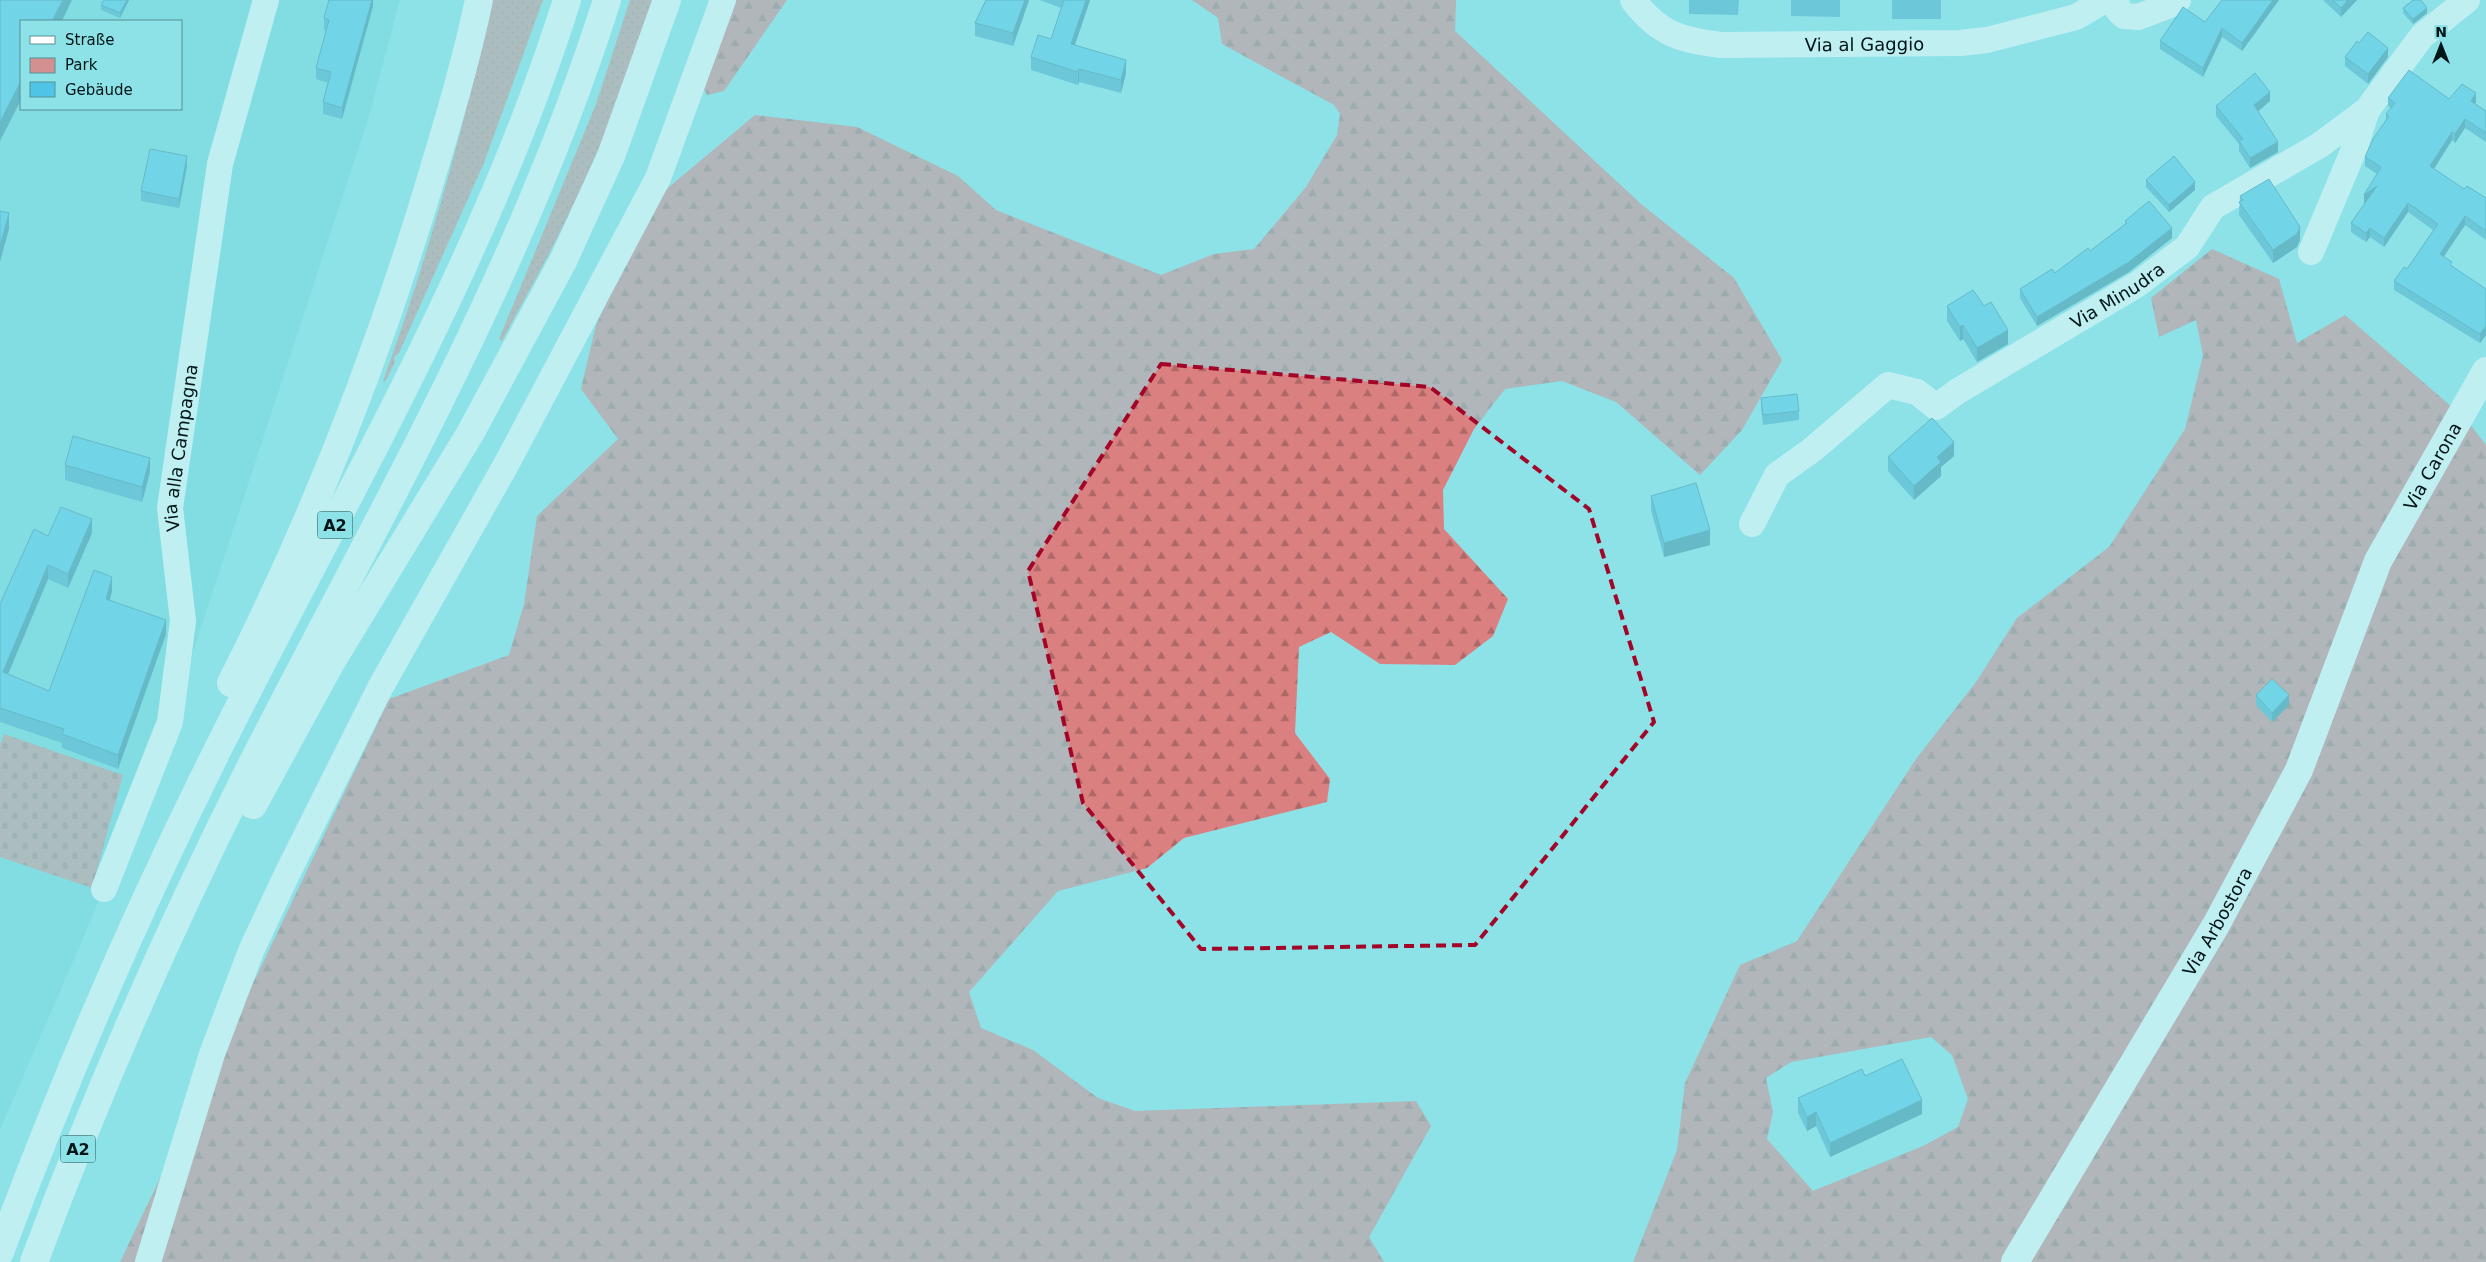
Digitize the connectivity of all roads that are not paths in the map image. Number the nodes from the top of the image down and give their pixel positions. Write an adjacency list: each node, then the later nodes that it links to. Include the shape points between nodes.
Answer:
1 (266, 0): 17 (street, Via alla Campagna, via 220,164 170,508 183,622 170,722)
2 (479, 0): 19 (main road, via 467,58 405,266 360,393 293,558 112,930)
3 (567, 0): 19 (main road, A2, via 526,118 459,278 215,755)
4 (607, 0): 18 (main road, A2, via 559,136 494,292 418,448 232,804)
5 (667, 0): 18 (main road, via 611,156 588,210 536,312 471,432 330,664 278,758 182,951)
6 (723, 0): 22 (street, via 658,178 508,463 380,688 251,951 212,1054)
7 (1633, 0): 8 (street, Via al Gaggio, via 1644,15 1664,31 1690,41 1721,45 1987,40 2076,17)
8 (2104, 0)
9 (2116, 0): 10 (street, via 2118,10 2124,16 2138,17)
10 (2178, 0)
11 (2467, 0): 12 (street, Via Minudra, via 2422,36)
12 (2367, 110): 13 (street); 15 (street, Via Minudra, via 2320,144 2213,207 2187,247 2138,284 1936,407 1917,392 1888,385 1812,450 1777,475)
13 (2311, 252)
14 (2486, 371): 16 (main road, Via Carona)
15 (1752, 524)
16 (2378, 561): 23 (main road, Via Arbostora, via 2299,770 2216,925)
17 (104, 888)
18 (124, 1038): 21 (main road, A2)
19 (82, 1040): 20 (main road, A2)
20 (0, 1252)
21 (34, 1262)
22 (148, 1262)
23 (2015, 1262)

